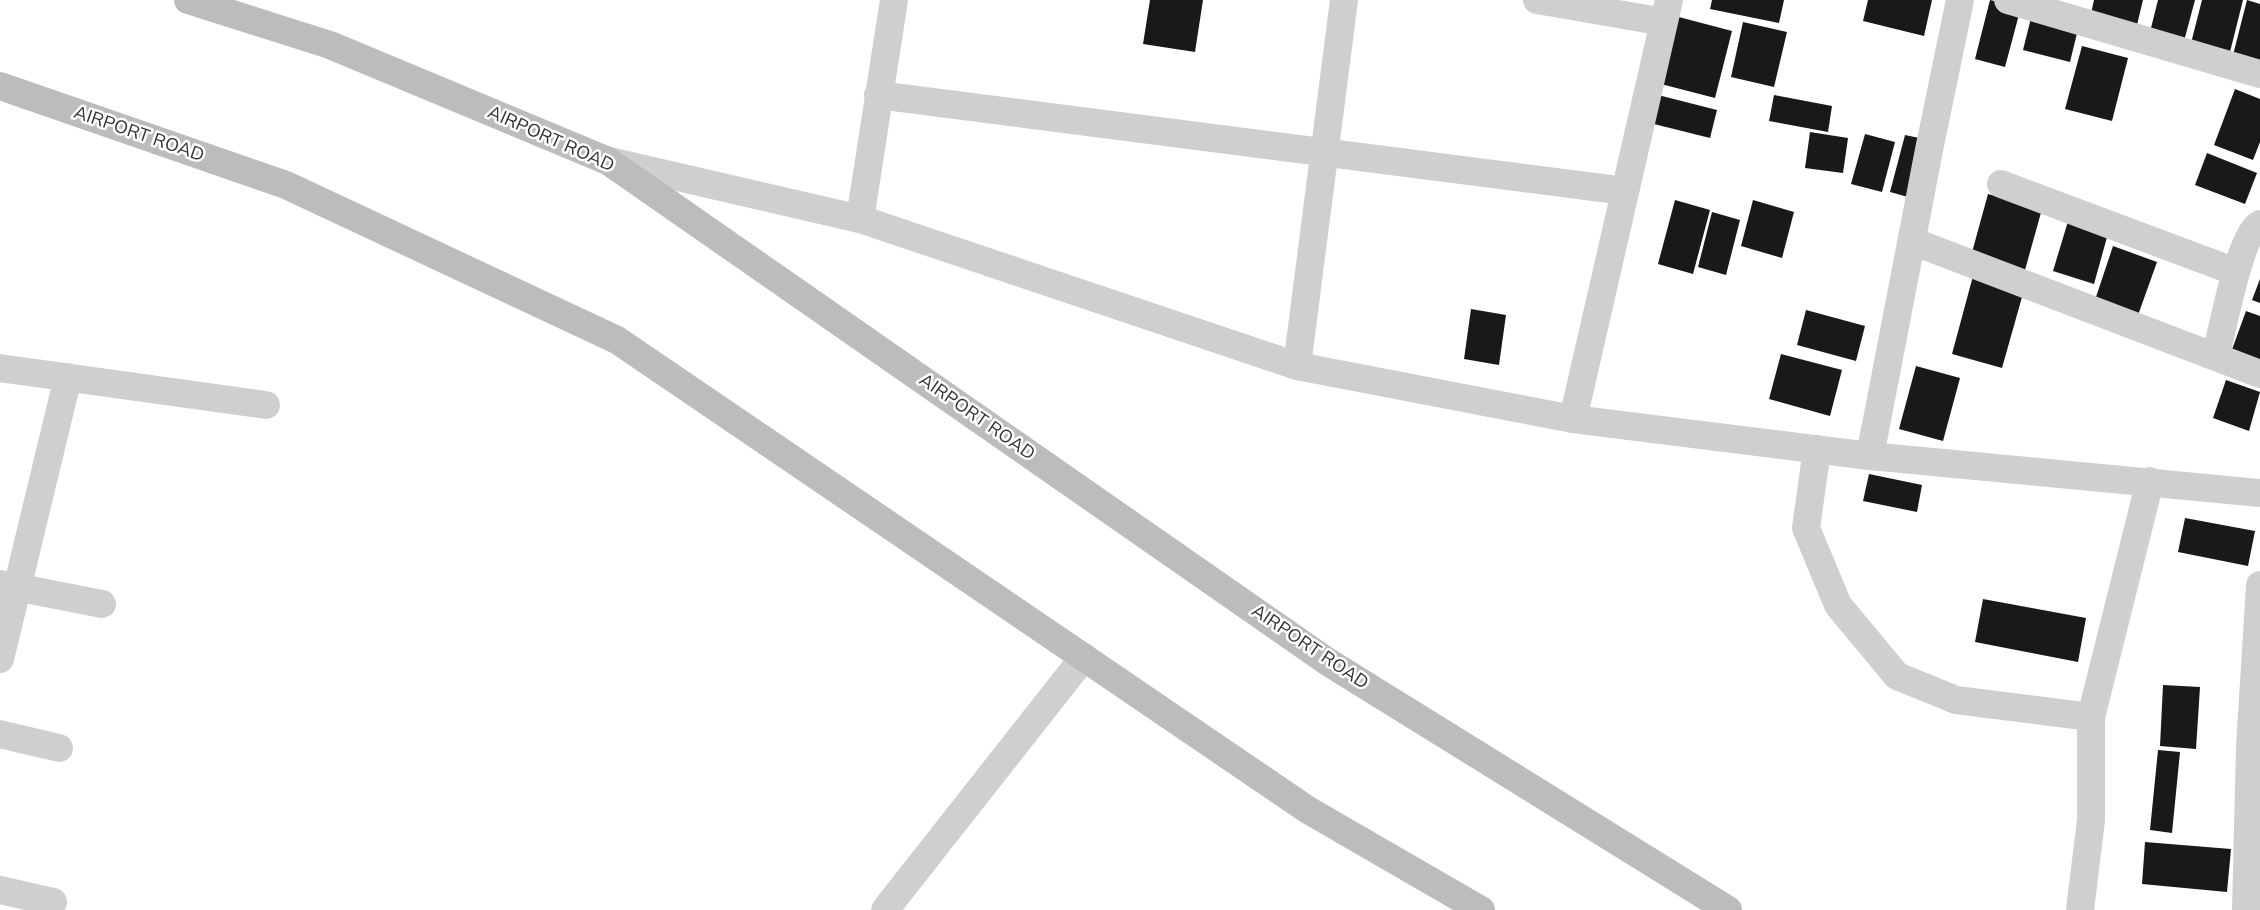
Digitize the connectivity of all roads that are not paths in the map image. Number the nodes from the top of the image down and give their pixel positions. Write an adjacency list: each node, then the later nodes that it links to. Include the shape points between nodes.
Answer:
1 (188, 0): 12 (main road, AIRPORT ROAD, via 330,45)
2 (894, 0): 10 (street)
3 (1344, 0): 11 (street)
4 (1537, 0): 7 (street)
5 (1960, 0): 17 (street)
6 (2008, 0): 8 (street)
7 (1666, 11): 14 (street)
8 (2260, 74)
9 (0, 86): 33 (main road, AIRPORT ROAD, via 286,185 617,340)
10 (878, 95): 11 (street); 15 (street)
11 (1324, 153): 14 (street); 20 (street)
12 (608, 161): 15 (street); 44 (main road, AIRPORT ROAD, via 1328,662)
13 (2001, 184): 18 (street)
14 (1625, 191): 25 (street)
15 (860, 219): 20 (street)
16 (2260, 224): 18 (street, via 2251,233)
17 (1912, 241): 19 (street); 27 (street)
18 (2236, 272): 19 (street)
19 (2216, 355): 22 (street)
20 (1297, 366): 25 (street)
21 (0, 368): 23 (street)
22 (2260, 374)
23 (68, 377): 24 (street); 31 (street)
24 (266, 405)
25 (1573, 419): 26 (street)
26 (1817, 449): 27 (street); 36 (street, via 1806,528 1838,605 1897,676 1956,700)
27 (1870, 456): 28 (street)
28 (2150, 481): 29 (street); 36 (street)
29 (2260, 493)
30 (2260, 585): 35 (street)
31 (9, 586): 32 (street); 34 (street)
32 (102, 604)
33 (1084, 657): 42 (street); 43 (main road, AIRPORT ROAD, via 1308,810)
34 (0, 659)
35 (2257, 678): 39 (street)
36 (2091, 717): 45 (street, via 2091,820)
37 (0, 734): 38 (street)
38 (59, 748)
39 (2255, 800): 46 (street)
40 (0, 890): 41 (street)
41 (53, 902)
42 (885, 910)
43 (1481, 910)
44 (1728, 910)
45 (2080, 910)
46 (2246, 910)

